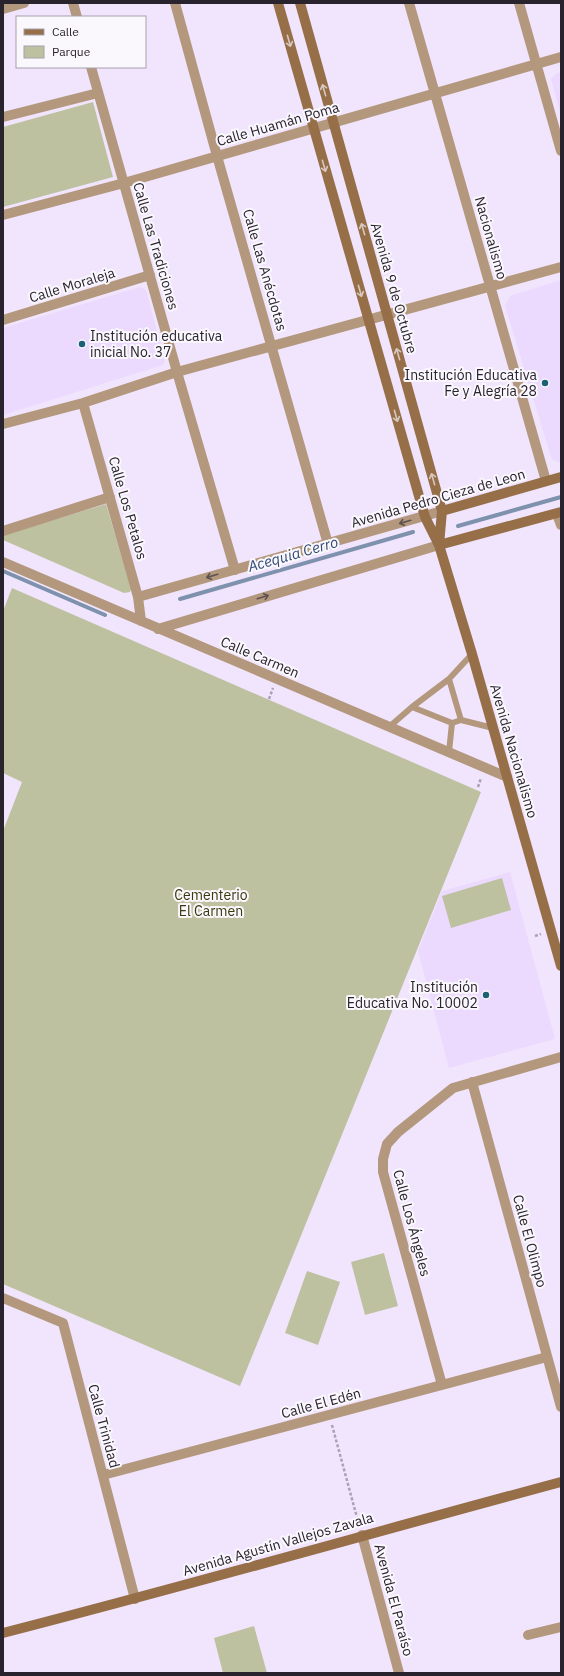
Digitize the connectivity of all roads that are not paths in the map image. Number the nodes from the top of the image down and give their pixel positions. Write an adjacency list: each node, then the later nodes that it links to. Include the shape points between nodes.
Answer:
1 (24, 3): 8 (street)
2 (73, 3): 9 (street)
3 (175, 3): 19 (street, Calle Las Anécdotas)
4 (278, 3): 17 (street, one-way to 17)
5 (300, 3): 16 (street, Avenida 9 de Octubre, one-way to 5)
6 (409, 3): 14 (street, Nacionalismo)
7 (519, 3): 11 (street)
8 (3, 9)
9 (77, 16)
10 (561, 58): 11 (street, Calle Huamán Poma)
11 (536, 64): 14 (street, Calle Huamán Poma); 18 (street)
12 (91, 68): 13 (street, Calle Las Tradiciones)
13 (98, 93): 15 (street); 20 (street, Calle Las Tradiciones)
14 (435, 94): 16 (street, Calle Huamán Poma); 24 (street, Nacionalismo)
15 (3, 117)
16 (334, 123): 17 (street, Calle Huamán Poma); 25 (street, Avenida 9 de Octubre, one-way to 16)
17 (314, 128): 19 (street, Calle Huamán Poma); 27 (street, one-way to 27)
18 (561, 151)
19 (217, 156): 20 (street, Calle Huamán Poma); 28 (street, Calle Las Anécdotas)
20 (124, 183): 21 (street, Calle Huamán Poma); 23 (street, Calle Las Tradiciones)
21 (3, 215)
22 (561, 267): 24 (street)
23 (150, 275): 26 (street, Calle Moraleja); 29 (street, Calle Las Tradiciones)
24 (490, 286): 25 (street); 33 (street, Nacionalismo)
25 (387, 314): 27 (street); 35 (street, Avenida 9 de Octubre, one-way to 25)
26 (3, 320)
27 (368, 320): 28 (street); 37 (street, one-way to 37)
28 (273, 346): 29 (street); 40 (street, Calle Las Anécdotas)
29 (177, 372): 30 (street); 43 (street, Calle Las Tradiciones)
30 (83, 403): 31 (street); 34 (street, Calle Los Petalos)
31 (3, 424)
32 (561, 477): 33 (street, Avenida Pedro Cieza de Leon)
33 (546, 481): 35 (street, Avenida Pedro Cieza de Leon)
34 (110, 497): 39 (street); 44 (street, Calle Los Petalos)
35 (442, 511): 37 (street, Avenida Pedro Cieza de Leon); 41 (street, Avenida 9 de Octubre)
36 (559, 513): 38 (street); 41 (street)
37 (425, 517): 40 (street, Avenida Pedro Cieza de Leon, one-way to 40); 41 (street)
38 (561, 525)
39 (3, 530)
40 (328, 544): 43 (street, Avenida Pedro Cieza de Leon)
41 (439, 545): 46 (street, one-way to 41); 47 (street, Avenida Nacionalismo)
42 (3, 562): 45 (street, Calle Carmen)
43 (235, 570): 44 (street, Avenida Pedro Cieza de Leon, one-way to 44)
44 (138, 597): 45 (street, Calle Los Petalos)
45 (140, 621): 46 (street, Calle Carmen)
46 (158, 629): 52 (street, Calle Carmen)
47 (472, 654): 48 (lane); 53 (street, Avenida Nacionalismo)
48 (449, 679): 49 (lane); 50 (lane)
49 (412, 708): 51 (lane); 52 (lane)
50 (461, 720): 51 (lane); 53 (lane)
51 (452, 723): 54 (lane)
52 (389, 727): 54 (street, Calle Carmen)
53 (493, 728): 55 (street, Avenida Nacionalismo)
54 (449, 752): 55 (street, Calle Carmen)
55 (507, 777): 56 (street, Avenida Nacionalismo)
56 (558, 941): 57 (street, Avenida Nacionalismo)
57 (561, 966)
58 (561, 1057): 59 (street, Calle Los Ángeles)
59 (472, 1082): 61 (street, Calle El Olimpo); 62 (street, Calle Los Ángeles, via 453,1088 398,1132 387,1144 383,1159 383,1172)
60 (3, 1298): 64 (street, Calle Trinidad, via 63,1323)
61 (547, 1357): 62 (street, Calle El Edén); 63 (street, Calle El Olimpo)
62 (442, 1385): 64 (street, Calle El Edén)
63 (561, 1407)
64 (103, 1475): 67 (street, Calle Trinidad)
65 (561, 1482): 66 (street, Avenida Agustín Vallejos Zavala)
66 (362, 1535): 67 (street, Avenida Agustín Vallejos Zavala); 71 (street, Avenida El Paraíso)
67 (135, 1599): 69 (street, Avenida Agustín Vallejos Zavala)
68 (561, 1627): 70 (street)
69 (3, 1633)
70 (528, 1635)
71 (399, 1673)

